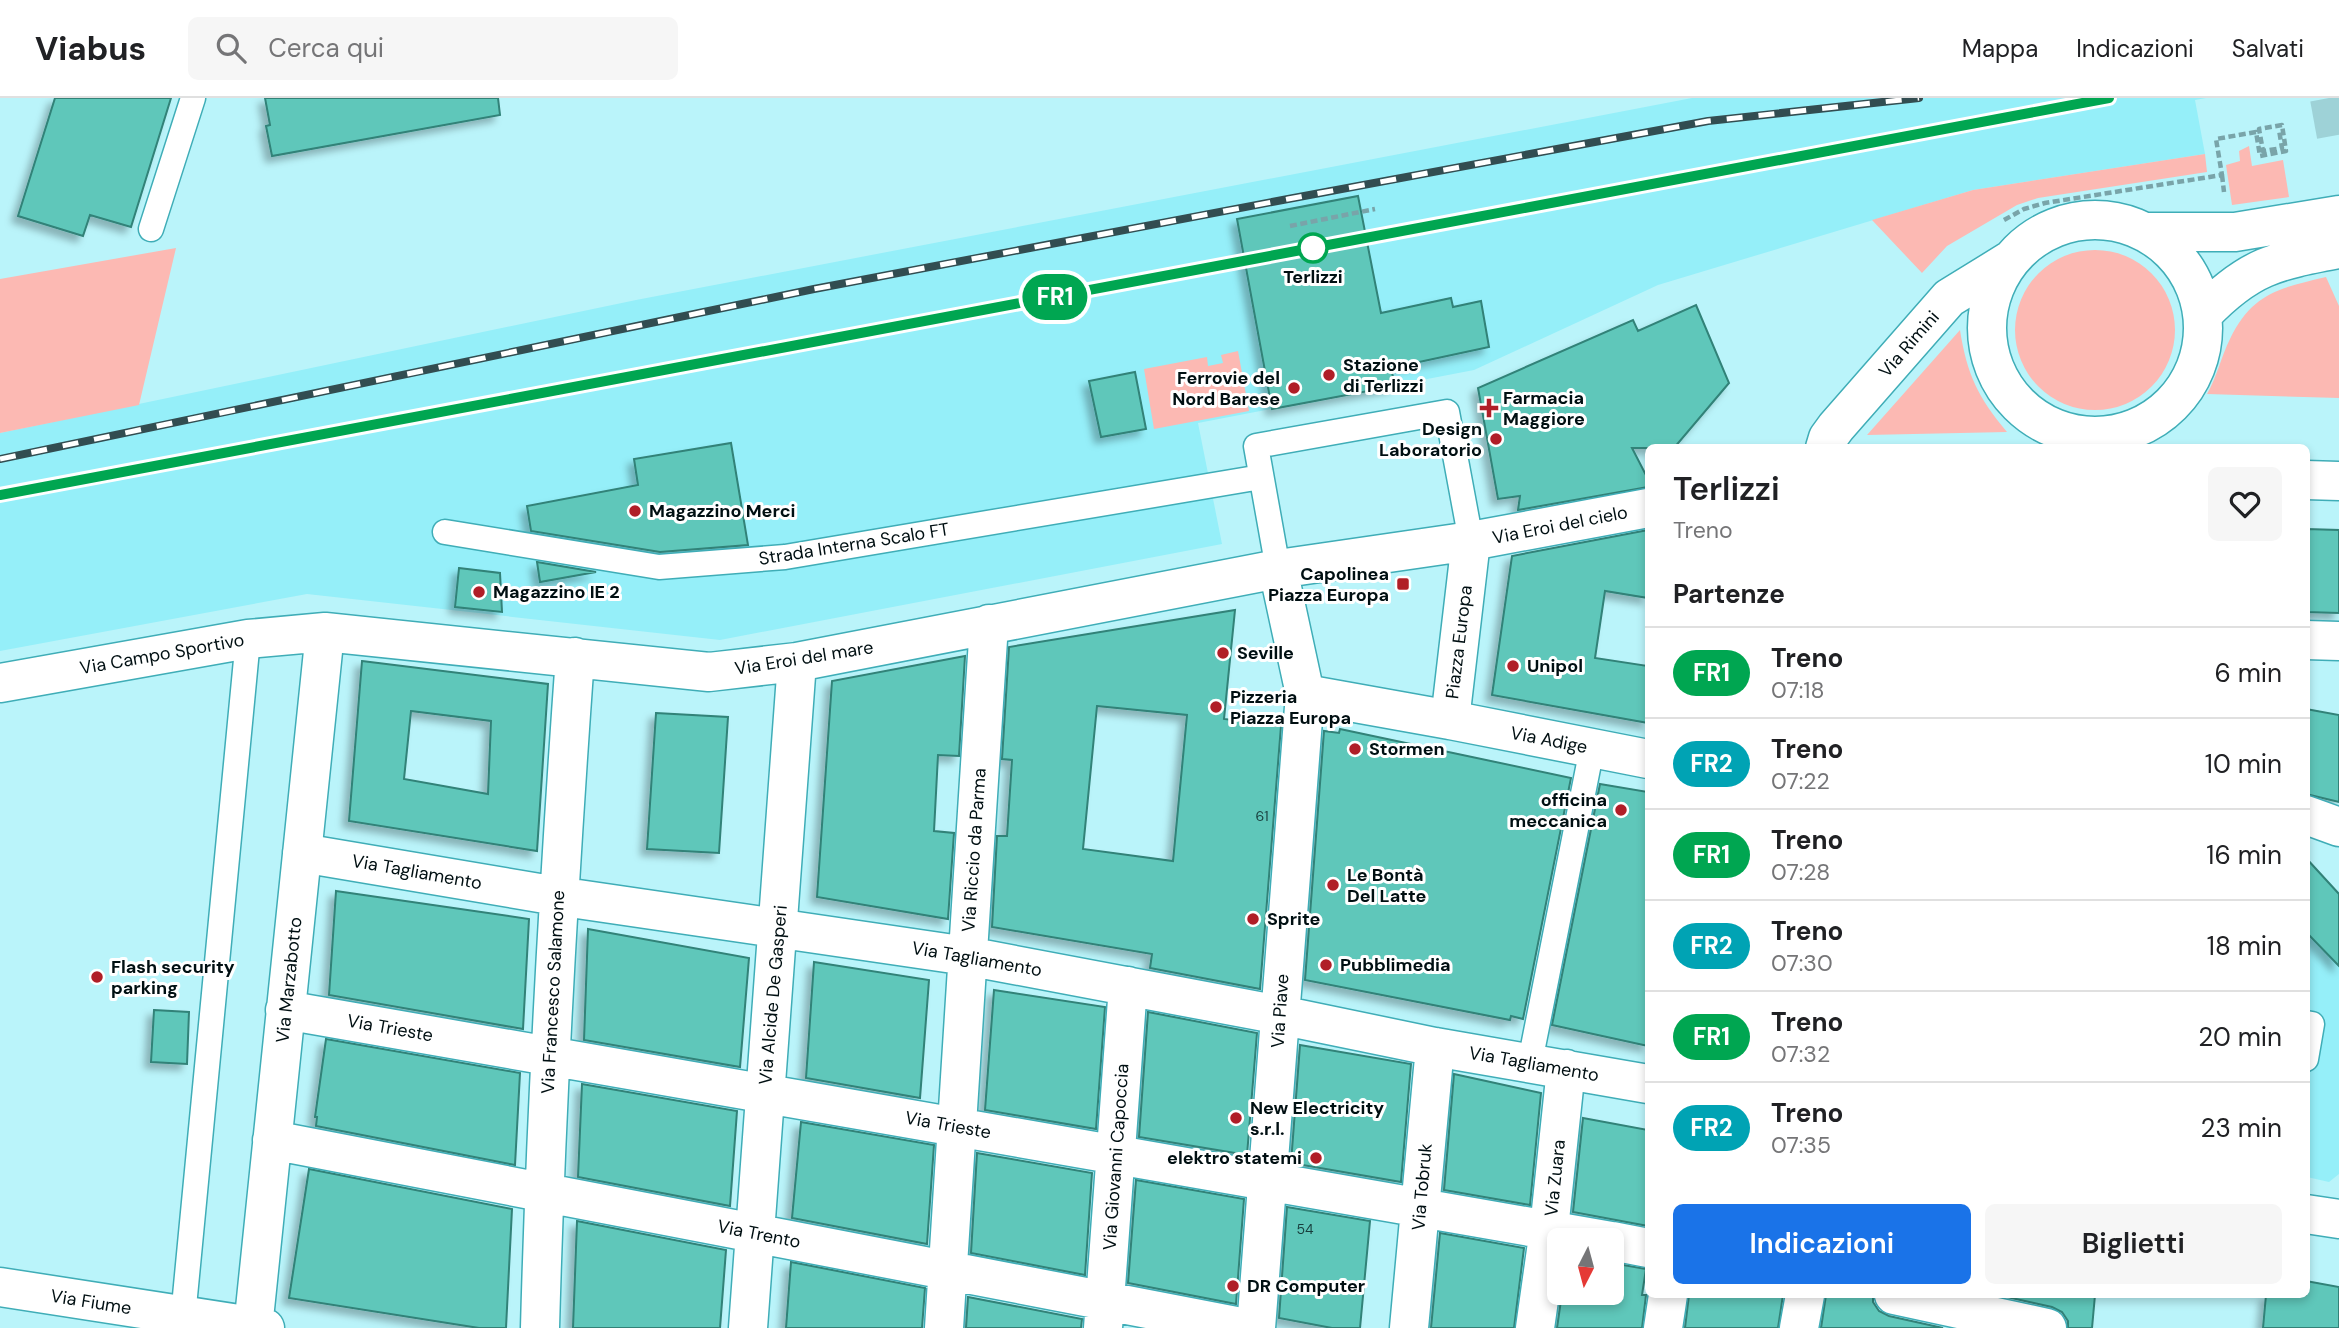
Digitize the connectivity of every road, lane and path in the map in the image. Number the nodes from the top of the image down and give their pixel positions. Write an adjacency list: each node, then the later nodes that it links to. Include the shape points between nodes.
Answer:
1 (193, 98): 7 (lane)
2 (2280, 127): 2 (path, via 2259,129 2263,151 2282,148); 3 (path, via 2286,151 2260,156)
3 (2256, 132)
4 (1376, 209): 6 (path)
5 (2339, 215): 9 (street)
6 (1290, 226)
7 (151, 229)
8 (2144, 232): 9 (street, via 2235,232); 11 (street, via 2109,221 2072,222 2038,236); 12 (street, via 2180,262 2195,287)
9 (2290, 241): 10 (street); 12 (street)
10 (2339, 250)
11 (2011, 260): 13 (street, via 1993,290 1987,324 1990,356 2000,380 2014,401 2041,422); 14 (street, Via Rimini, via 1949,298)
12 (2203, 314): 13 (street, via 2197,365 2180,395 2147,423)
13 (2098, 442)
14 (1826, 444)
15 (1261, 477): 19 (lane, Strada Interna Scalo FT, via 1131,486 785,557 659,567); 20 (lane, Piazza Europa, via 1256,446 1447,412); 21 (lane, Piazza Europa)
16 (2310, 480): 17 (street)
17 (2339, 481)
18 (1645, 509): 20 (street, Via Eroi del cielo)
19 (445, 532)
20 (1471, 541): 21 (street); 31 (street, Piazza Europa)
21 (1278, 569): 22 (street, Via Eroi del mare); 30 (street, Piazza Europa)
22 (989, 624): 28 (street, Via Eroi del mare); 39 (street, Via Riccio da Parma)
23 (325, 632): 24 (street, Via Campo Sportivo); 27 (street, Via Eroi del mare); 36 (street, Via Marzabotto)
24 (248, 639): 29 (street, Via Campo Sportivo); 70 (lane)
25 (2310, 640): 26 (street)
26 (2339, 641)
27 (575, 657): 28 (street, Via Eroi del mare, via 709,672); 37 (street, Via Francesco Salamone)
28 (797, 662): 38 (street, Via Alcide De Gasperi)
29 (0, 683)
30 (1305, 694): 31 (street, Piazza Europa); 42 (street, Via Piave)
31 (1450, 720): 32 (street, Via Adige)
32 (1592, 748): 33 (street, Via Adige); 45 (lane)
33 (1645, 758)
34 (2310, 816): 35 (street)
35 (2339, 827)
36 (302, 853): 37 (street, Via Tagliamento); 41 (street, Via Marzabotto)
37 (558, 896): 38 (street, Via Tagliamento); 44 (street, Via Francesco Salamone)
38 (779, 928): 39 (street, Via Tagliamento); 47 (street, Via Alcide De Gasperi)
39 (967, 956): 40 (street, Via Tagliamento); 48 (street, Via Riccio da Parma)
40 (1128, 986): 42 (street, Via Tagliamento); 50 (street, Via Giovanni Capoccia)
41 (285, 1010): 44 (street, Via Trieste); 49 (street, Via Marzabotto)
42 (1280, 1015): 43 (street, Via Tagliamento); 51 (street, Via Piave)
43 (1435, 1046): 45 (street, Via Tagliamento); 53 (street, Via Tobruk)
44 (550, 1056): 47 (street, Via Trieste); 52 (street, Via Francesco Salamone)
45 (1548, 1065): 46 (street, Via Tagliamento); 56 (street, Via Zuara)
46 (1645, 1083)
47 (764, 1092): 48 (street, Via Trieste); 58 (street, Via Alcide De Gasperi)
48 (956, 1127): 50 (street, Via Trieste); 62 (street, Via Riccio da Parma)
49 (272, 1140): 52 (street, Via Trento); 71 (street, Via Marzabotto)
50 (1116, 1155): 51 (street, Via Trieste); 69 (street, Via Giovanni Capoccia)
51 (1267, 1181): 53 (street, Via Trieste); 76 (street, Via Piave)
52 (543, 1193): 58 (street, Via Trento); 72 (street, Via Francesco Salamone)
53 (1421, 1207): 57 (street, Via Trieste); 77 (street, Via Tobruk)
54 (2310, 1215): 55 (street)
55 (2339, 1219)
56 (1549, 1228)
57 (1547, 1229)
58 (756, 1234): 62 (street, Via Trento); 73 (street, Via Alcide De Gasperi)
59 (1547, 1243): 78 (street, Via Zuara)
60 (1624, 1243): 61 (street, Via Trieste)
61 (1645, 1247)
62 (948, 1270): 69 (street, Via Trento); 74 (street, Via Riccio da Parma)
63 (0, 1287): 70 (street, Via Fiume)
64 (1668, 1298): 79 (street)
65 (1804, 1298): 80 (street)
66 (1902, 1298): 68 (street)
67 (2048, 1298): 81 (street)
68 (1930, 1308): 81 (street)
69 (1104, 1314): 75 (street, Via Trento)
70 (183, 1317): 71 (street, Via Fiume)
71 (257, 1327)
72 (540, 1328)
73 (748, 1328)
74 (944, 1328)
75 (1246, 1328)
76 (1256, 1328)
77 (1409, 1328)
78 (1535, 1328)
79 (1663, 1328)
80 (1799, 1328)
81 (2046, 1328)

